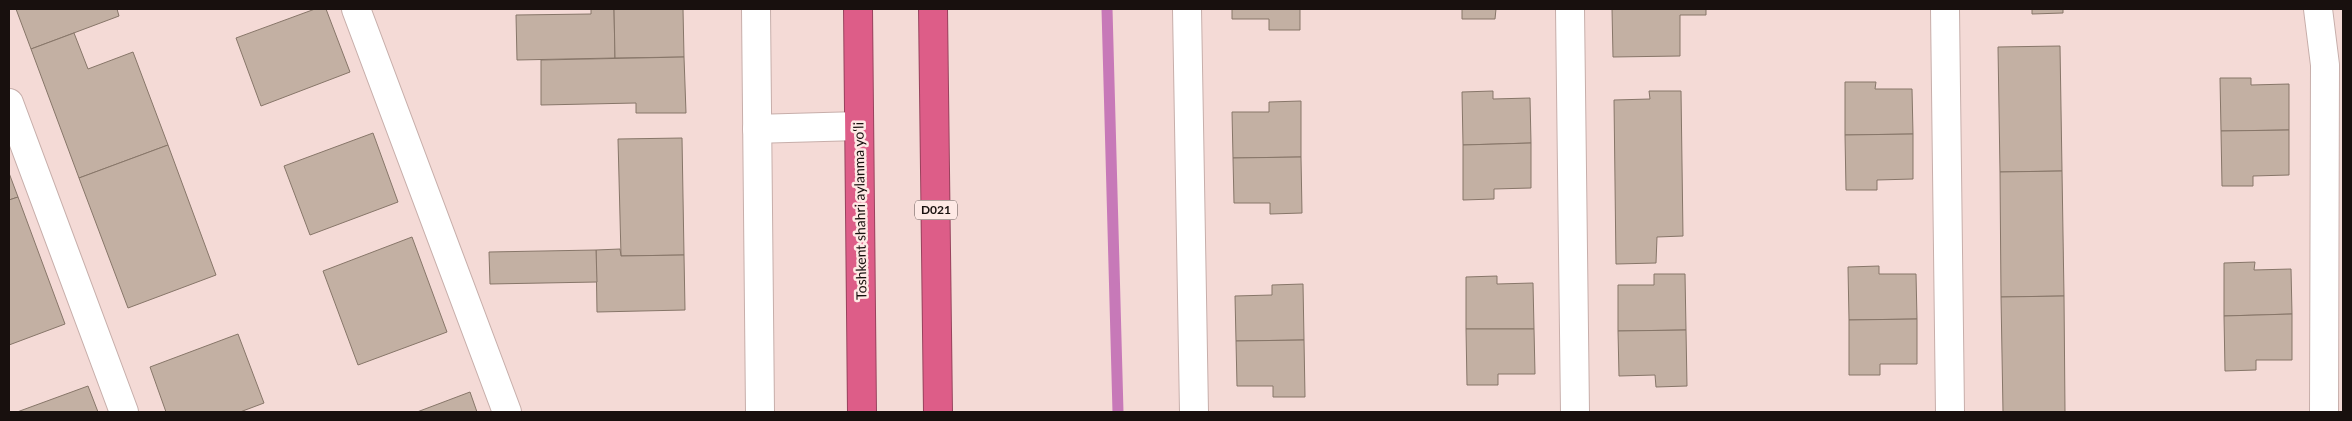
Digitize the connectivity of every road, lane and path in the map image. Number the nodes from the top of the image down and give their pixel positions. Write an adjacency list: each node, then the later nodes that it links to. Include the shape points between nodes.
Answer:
1 (356, 9): 13 (street)
2 (756, 9): 11 (street)
3 (858, 9): 10 (highway, Toshkent shahri aylanma yoʻli)
4 (933, 9): 16 (highway, D021)
5 (1187, 9): 17 (street)
6 (1570, 9): 18 (street)
7 (1945, 9): 19 (street)
8 (2318, 9): 20 (street, via 2325,64)
9 (9, 103): 12 (street)
10 (859, 126): 11 (street); 15 (highway, Toshkent shahri aylanma yoʻli)
11 (758, 129): 14 (street)
12 (124, 412)
13 (507, 412)
14 (760, 412)
15 (862, 412)
16 (938, 412)
17 (1194, 412)
18 (1575, 412)
19 (1950, 412)
20 (2324, 412)

